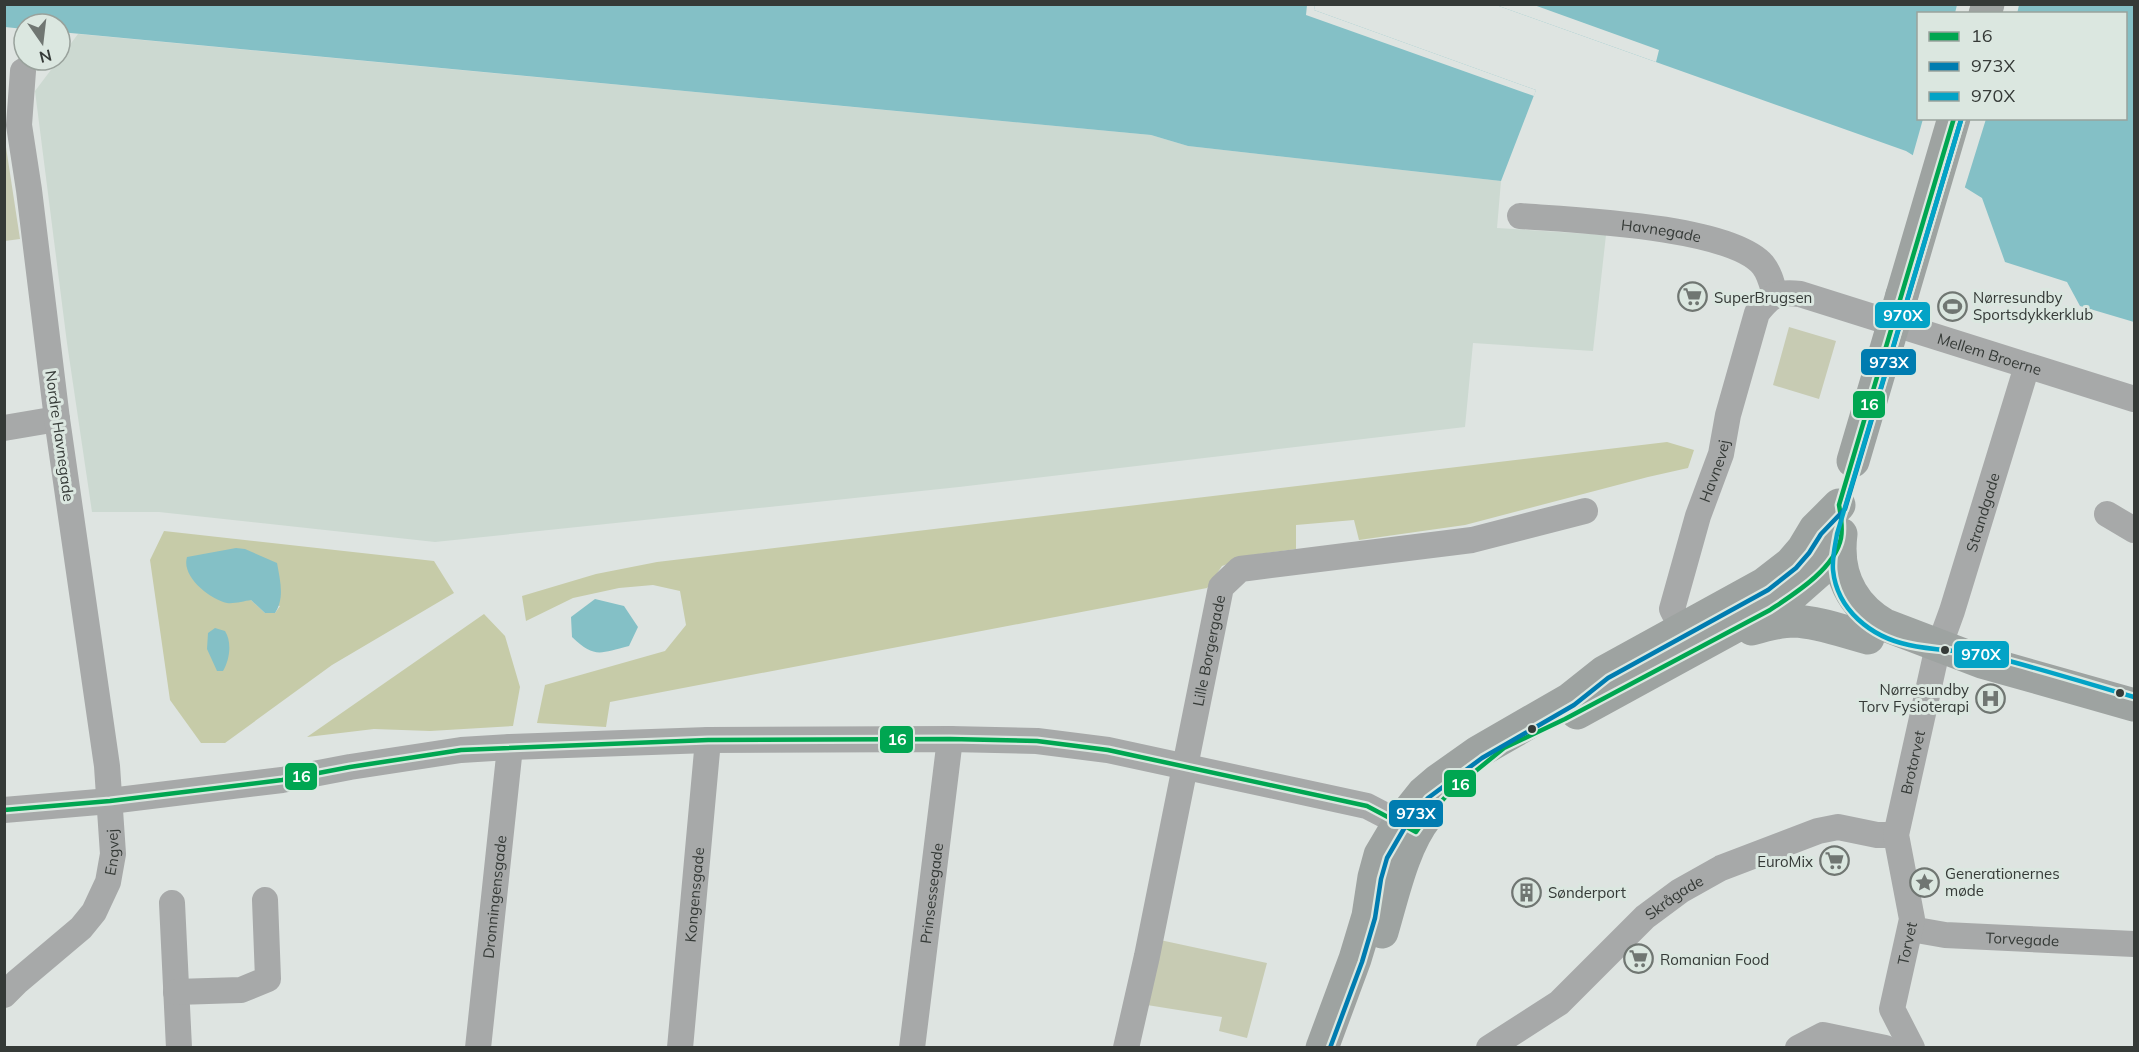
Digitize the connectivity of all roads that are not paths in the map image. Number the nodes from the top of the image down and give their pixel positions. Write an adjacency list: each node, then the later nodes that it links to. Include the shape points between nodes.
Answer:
1 (23, 72): 7 (street, Nordre Havnegade, via 19,125)
2 (1953, 120): 9 (main road, bridge)
3 (1520, 216): 4 (street, Havnegade, via 1673,230 1734,247 1761,263 1771,277)
4 (1775, 295): 5 (street, Mellem Broerne, via 1800,294); 14 (street, Havnevej, via 1757,314 1721,454 1698,516 1672,609)
5 (2027, 366): 6 (street, Mellem Broerne); 16 (street, Strandgade)
6 (2134, 399)
7 (57, 419): 8 (street); 22 (street, Nordre Havnegade)
8 (4, 428)
9 (1840, 504): 13 (main road, via 1830,532); 14 (main road, via 1815,529 1791,563)
10 (1585, 511): 21 (street, Lille Borgergade, via 1472,540 1239,569 1221,587)
11 (2107, 514): 12 (street)
12 (2134, 530)
13 (1833, 554): 14 (main road, via 1791,596); 15 (main road, via 1828,586 1854,627); 16 (main road, via 1860,606 1885,625)
14 (1697, 638): 15 (main road, via 1794,621); 24 (main road, via 1565,719 1504,748 1451,791 1425,819)
15 (1868, 638): 16 (main road, via 1896,650)
16 (1938, 651): 17 (main road); 25 (street, Brotorvet)
17 (2134, 705)
18 (950, 739): 19 (street); 21 (street, via 1037,741 1108,750); 35 (street, Prinsessegade)
19 (708, 740): 20 (street); 34 (street, Kongensgade)
20 (510, 747): 22 (street, via 461,750 282,780); 33 (street, Dronningensgade)
21 (1184, 766): 24 (street, via 1367,806); 36 (street, Lille Borgergade)
22 (110, 801): 23 (street); 31 (street, Engvej, via 113,854 108,882 94,912)
23 (4, 810)
24 (1407, 827): 37 (main road, via 1380,855 1368,916); 38 (main road, via 1394,892)
25 (1896, 835): 28 (street, Torvet); 39 (street, Skrågade, via 1877,836 1838,827 1721,868 1680,891 1646,917 1559,1003)
26 (265, 900): 30 (street, via 268,979 241,990)
27 (171, 903): 30 (street)
28 (1911, 929): 29 (street, Torvegade, via 1944,935); 42 (street, Torvet, via 1892,1009)
29 (2134, 944)
30 (176, 992): 32 (street)
31 (4, 995)
32 (179, 1047)
33 (478, 1047)
34 (680, 1047)
35 (912, 1047)
36 (1126, 1047)
37 (1322, 1047)
38 (1343, 1047)
39 (1489, 1047)
40 (1798, 1047): 41 (street, via 1823,1035)
41 (1885, 1047)
42 (1912, 1047)

